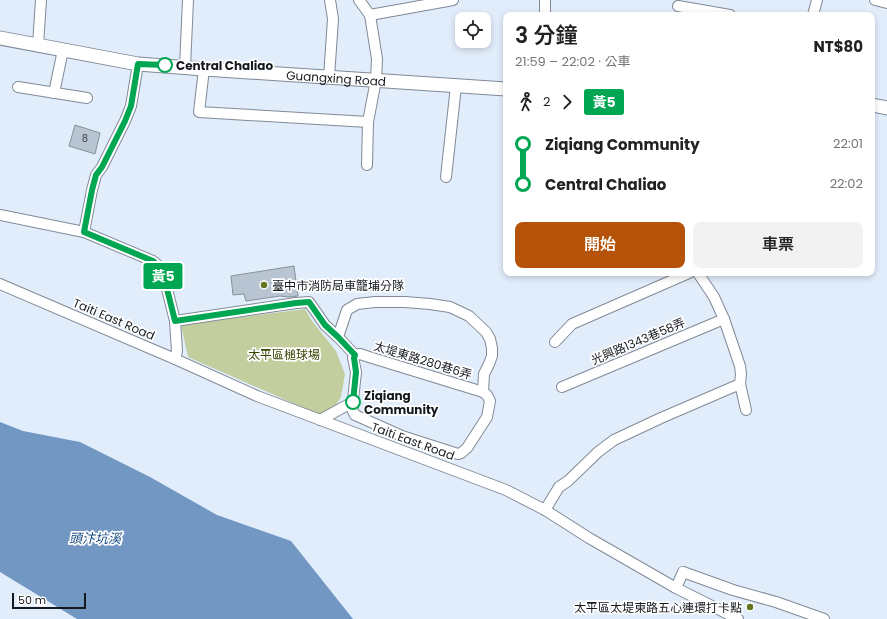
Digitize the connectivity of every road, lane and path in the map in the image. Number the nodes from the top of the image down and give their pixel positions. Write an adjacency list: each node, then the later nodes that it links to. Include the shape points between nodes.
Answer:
1 (40, 0): 16 (street)
2 (188, 0): 19 (street)
3 (330, 0): 21 (street, via 333,19)
4 (359, 0): 14 (street)
5 (453, 0): 14 (street)
6 (545, 0): 11 (street)
7 (817, 0): 13 (street)
8 (875, 0): 9 (street)
9 (887, 3)
10 (678, 6): 12 (street)
11 (546, 12)
12 (713, 12)
13 (814, 12)
14 (370, 15): 22 (street, via 377,59)
15 (0, 38): 16 (main road, Guangxing Road)
16 (38, 46): 17 (main road, Guangxing Road)
17 (63, 50): 18 (main road, Guangxing Road); 26 (street)
18 (138, 64): 19 (main road, Guangxing Road); 34 (street, via 131,106 96,175)
19 (185, 67): 20 (main road, Guangxing Road)
20 (204, 69): 21 (main road, Guangxing Road); 30 (street, via 199,112)
21 (329, 77): 22 (main road, Guangxing Road)
22 (376, 80): 23 (main road, Guangxing Road); 30 (street)
23 (456, 86): 25 (main road, Guangxing Road); 32 (street)
24 (18, 87): 26 (street)
25 (503, 89)
26 (54, 93): 27 (street)
27 (86, 98)
28 (875, 106): 29 (main road)
29 (887, 108)
30 (368, 122): 31 (street)
31 (367, 165)
32 (446, 177)
33 (0, 215): 34 (street)
34 (84, 232): 39 (street, via 153,261 160,267)
35 (682, 276): 41 (street, via 572,324)
36 (700, 276): 38 (street)
37 (0, 284): 43 (street, Taiti East Road)
38 (724, 319): 44 (street, via 740,366); 45 (street, 光興路1343巷58弄)
39 (175, 321): 40 (street, via 309,302 325,325); 43 (street)
40 (338, 337): 42 (street); 46 (street, via 347,310 357,304 405,302 450,307 469,316 490,339 492,356 484,374)
41 (555, 342)
42 (355, 355): 46 (street, 太堤東路280巷6弄, via 360,354); 47 (street)
43 (175, 359): 49 (street, Taiti East Road, via 257,396)
44 (740, 384): 48 (street); 50 (street, via 614,440 559,487)
45 (562, 386)
46 (483, 392): 47 (street, via 490,401 487,417 467,448 458,454 402,436 355,415 352,409)
47 (353, 402): 49 (street)
48 (746, 410)
49 (324, 418): 50 (street, Taiti East Road, via 506,490)
50 (545, 510): 51 (street, Taiti East Road)
51 (676, 588): 52 (street, Taiti East Road); 53 (street, via 683,572)
52 (738, 619)
53 (824, 619)

